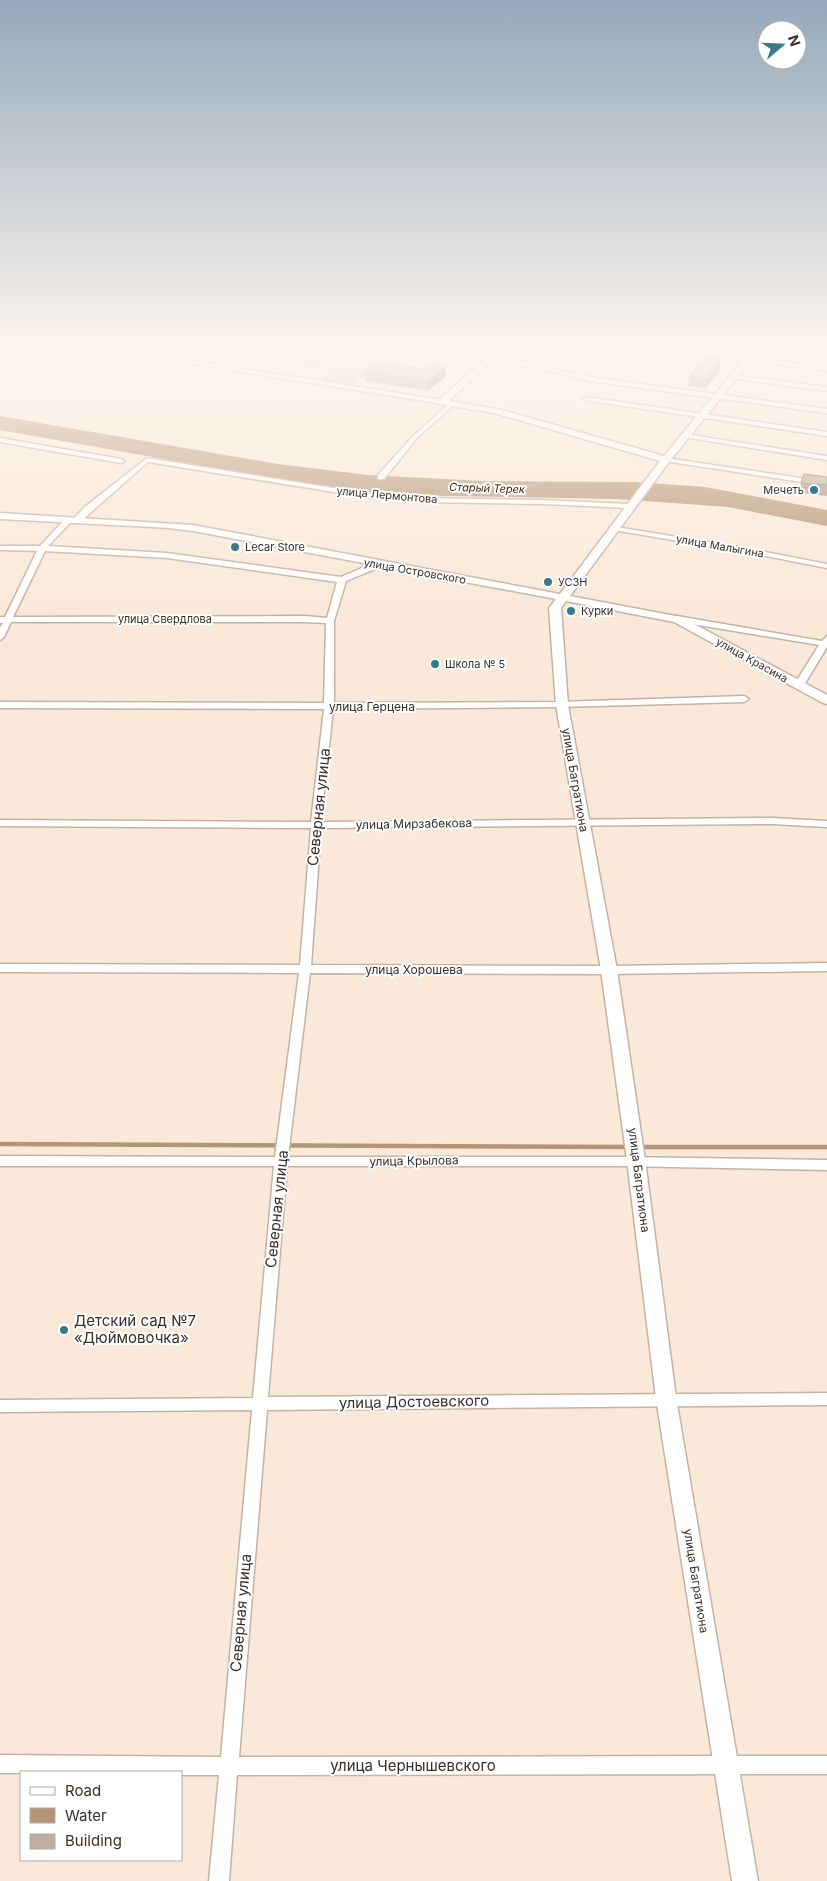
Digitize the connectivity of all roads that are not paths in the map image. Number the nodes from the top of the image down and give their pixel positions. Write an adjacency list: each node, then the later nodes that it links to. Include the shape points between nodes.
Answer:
1 (415, 436): 8 (street)
2 (581, 436): 6 (main road)
3 (685, 436): 5 (street); 6 (main road)
4 (0, 440): 7 (street)
5 (827, 458)
6 (666, 460): 9 (street); 10 (main road, улица Багратиона)
7 (122, 461)
8 (381, 477)
9 (827, 484)
10 (631, 504): 12 (street, улица Лермонтова, via 370,496 147,460); 13 (main road, улица Багратиона)
11 (0, 516): 12 (main road, улица Островского)
12 (73, 520): 15 (street); 16 (main road, улица Островского, via 193,528)
13 (613, 528): 17 (street, улица Малыгина); 19 (main road, улица Багратиона)
14 (0, 548): 15 (street)
15 (42, 548): 18 (street, via 114,550 191,558); 21 (street)
16 (379, 564): 18 (street); 19 (main road, улица Островского)
17 (827, 566)
18 (342, 580): 22 (street, Северная улица)
19 (562, 598): 20 (main road, улица Островского); 29 (main road, улица Багратиона, via 555,608)
20 (677, 619): 24 (street, улица Островского); 25 (main road, улица Красина)
21 (4, 620): 22 (street, улица Свердлова); 23 (street)
22 (330, 621): 30 (street, Северная улица)
23 (0, 637)
24 (826, 642): 25 (street)
25 (799, 685): 27 (main road, улица Красина)
26 (744, 699): 29 (street, улица Герцена)
27 (827, 700)
28 (0, 705): 30 (street, улица Герцена)
29 (562, 705): 30 (street, улица Герцена); 31 (main road, улица Багратиона)
30 (329, 707): 34 (street, Северная улица)
31 (582, 822): 33 (street, улица Мирзабекова); 34 (street, улица Мирзабекова); 38 (main road, улица Багратиона)
32 (0, 823): 34 (street, улица Мирзабекова)
33 (827, 824)
34 (316, 825): 37 (street, Северная улица)
35 (827, 967): 38 (street, улица Хорошева)
36 (0, 968): 37 (street, улица Хорошева)
37 (305, 970): 38 (street, улица Хорошева); 41 (street, Северная улица)
38 (609, 970): 39 (main road, улица Багратиона)
39 (636, 1160): 41 (street, улица Крылова); 42 (street, улица Крылова); 43 (main road, улица Багратиона)
40 (0, 1161): 41 (street, улица Крылова)
41 (281, 1163): 45 (street, Северная улица)
42 (827, 1165)
43 (666, 1398): 44 (street, улица Достоевского); 45 (street, улица Достоевского); 48 (main road, улица Багратиона)
44 (827, 1399)
45 (259, 1405): 46 (street, улица Достоевского); 50 (street, Северная улица)
46 (0, 1406)
47 (0, 1764): 50 (street, улица Чернышевского)
48 (726, 1765): 49 (street, улица Чернышевского); 50 (street, улица Чернышевского); 52 (main road, улица Багратиона)
49 (827, 1765)
50 (228, 1766): 51 (street, Северная улица)
51 (219, 1881)
52 (745, 1881)

